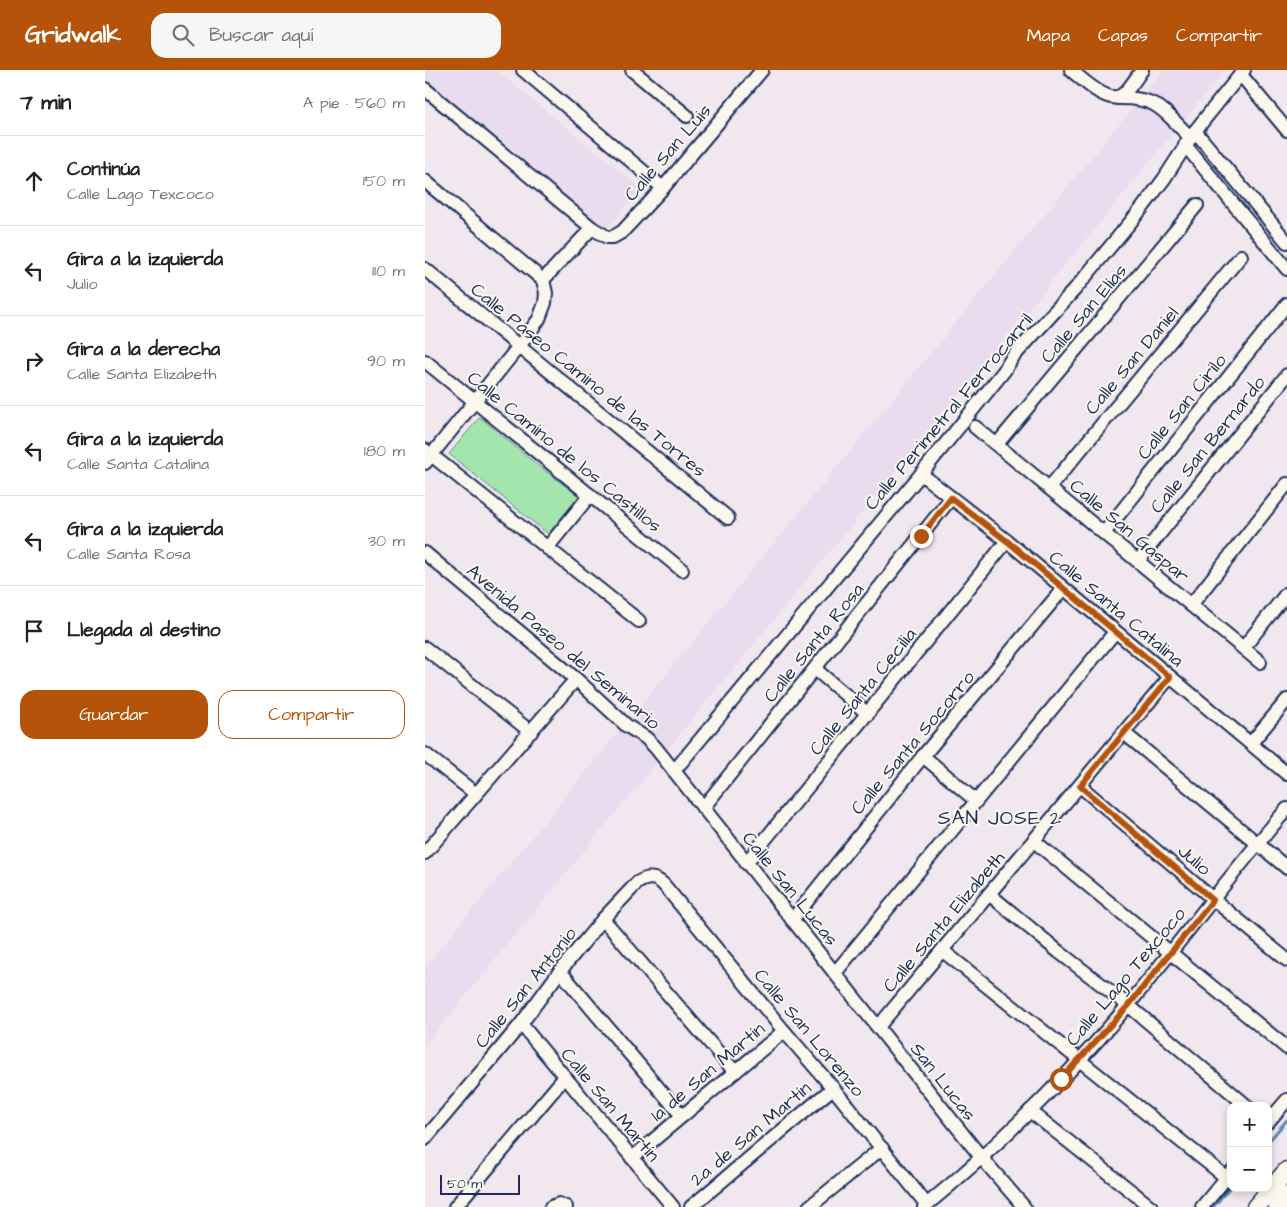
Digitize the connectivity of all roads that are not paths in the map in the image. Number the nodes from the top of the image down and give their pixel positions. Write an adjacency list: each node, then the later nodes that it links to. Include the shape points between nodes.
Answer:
1 (523, 70): 13 (street)
2 (632, 70): 9 (street)
3 (761, 70): 13 (street, Calle San Luis)
4 (1071, 70): 8 (street, via 1097,91 1109,97)
5 (1142, 70): 8 (street)
6 (1245, 73): 10 (street); 11 (street, Calle Perimetral Ferrocarril)
7 (425, 89): 15 (street)
8 (1120, 96): 11 (street, via 1155,103)
9 (687, 116)
10 (1286, 129)
11 (1190, 138): 16 (street); 19 (street); 29 (street, Calle Perimetral Ferrocarril, via 1143,207 1012,358)
12 (425, 180): 20 (street)
13 (663, 188): 15 (street, Calle San Luis, via 618,235 607,237)
14 (1197, 205): 27 (street, Calle San Elías)
15 (592, 228): 20 (street)
16 (1287, 242)
17 (1241, 256): 31 (street, Calle San Daniel)
18 (425, 269): 22 (street, Calle Paseo Camino de las Torres)
19 (1287, 269)
20 (543, 280): 22 (street, via 546,293 543,311)
21 (1287, 304): 35 (street, Calle San Cirilo)
22 (519, 345): 25 (street); 34 (street, Calle Paseo Camino de las Torres)
23 (425, 361): 25 (street, Calle Camino de los Castillos)
24 (1287, 375): 39 (street, Calle San Bernardo)
25 (475, 401): 28 (street); 32 (street, Calle Camino de los Castillos)
26 (975, 426): 27 (street, Calle San Gaspar)
27 (997, 444): 31 (street, Calle San Gaspar)
28 (427, 456): 37 (street)
29 (921, 474): 33 (street, Calle Santa Catalina); 59 (street, Calle Perimetral Ferrocarril)
30 (1287, 484): 43 (street)
31 (1049, 488): 35 (street, Calle San Gaspar)
32 (590, 495): 37 (street); 40 (street, Calle Camino de los Castillos)
33 (951, 498): 36 (street, Calle Santa Catalina); 49 (street, Calle Santa Rosa)
34 (728, 518)
35 (1104, 533): 39 (street, Calle San Gaspar)
36 (1007, 541): 41 (street, Calle Santa Catalina); 53 (street, Calle Santa Cecilia)
37 (547, 548): 44 (street)
38 (425, 553): 51 (street, Avenida Paseo del Seminario)
39 (1138, 561): 43 (street, Calle San Gaspar)
40 (682, 570)
41 (1063, 589): 45 (street, Calle Santa Catalina); 58 (street, Calle Santa Socorro)
42 (1287, 593): 46 (street)
43 (1191, 605): 46 (street, Calle San Gaspar)
44 (639, 622)
45 (1115, 632): 50 (street, Calle Santa Catalina); 63 (street)
46 (1244, 647): 48 (street, Calle San Gaspar)
47 (425, 648): 54 (street)
48 (1260, 662)
49 (815, 669): 53 (street); 64 (street, Calle Santa Rosa)
50 (1170, 677): 55 (street, Calle Santa Elizabeth); 56 (street, Calle Santa Catalina)
51 (576, 680): 54 (street); 59 (street, Avenida Paseo del Seminario, via 627,726 646,738)
52 (1287, 700): 56 (street)
53 (868, 714): 69 (street, Calle Santa Cecilia)
54 (531, 732): 62 (street)
55 (1124, 733): 61 (street, Calle Santa Elizabeth); 67 (street)
56 (1251, 743): 60 (street, Calle Santa Catalina)
57 (425, 754): 62 (street)
58 (923, 756): 63 (street); 75 (street, Calle Santa Socorro)
59 (674, 772): 64 (street, Calle San Lucas)
60 (1287, 774)
61 (1080, 786): 66 (street, Calle Santa Elizabeth); 73 (street, Julio)
62 (476, 794): 68 (street)
63 (976, 801): 80 (street)
64 (703, 808): 69 (street, Calle San Lucas)
65 (1287, 809): 67 (street, Calle Lago Texcoco)
66 (1034, 841): 72 (street, Calle Santa Elizabeth); 77 (street)
67 (1257, 844): 70 (street); 73 (street, Calle Lago Texcoco)
68 (426, 849)
69 (746, 863): 75 (street, Calle San Lucas)
70 (1287, 868)
71 (664, 884): 74 (street, Calle San Antonio, via 644,878 637,882); 84 (street, Calle San Lorenzo)
72 (989, 894): 76 (street, Calle Santa Elizabeth); 81 (street)
73 (1213, 900): 77 (street, Calle Lago Texcoco); 78 (street, Julio)
74 (603, 919): 79 (street, Calle San Antonio); 87 (street)
75 (791, 920): 80 (street, Calle San Lucas)
76 (943, 951): 83 (street, Calle Santa Elizabeth); 86 (street)
77 (1171, 952): 81 (street, Calle Lago Texcoco); 85 (street)
78 (1287, 960)
79 (560, 971): 82 (street, Calle San Antonio); 93 (street)
80 (835, 973): 83 (street, Calle San Lucas)
81 (1128, 1006): 86 (street, Calle Lago Texcoco); 91 (street)
82 (521, 1024): 88 (street, Calle San Martín); 95 (street, Calle San Antonio)
83 (878, 1028): 97 (street, San Lucas)
84 (784, 1031): 87 (street, 1a de San Martín); 89 (street, Calle San Lorenzo)
85 (1287, 1048)
86 (1079, 1060): 92 (street, Calle Lago Texcoco); 100 (street)
87 (735, 1072): 93 (street, 1a de San Martín)
88 (564, 1078): 98 (street, Calle San Martín); 104 (street)
89 (833, 1088): 96 (street, Calle San Lorenzo); 108 (street, 2a de San Martín)
90 (1287, 1100): 94 (street)
91 (1242, 1102)
92 (1030, 1111): 97 (street, Calle Lago Texcoco); 111 (street)
93 (682, 1116): 98 (street, 1a de San Martín)
94 (1272, 1117)
95 (425, 1139)
96 (882, 1148): 103 (street, Calle San Lorenzo); 109 (street)
97 (981, 1157): 103 (street, Calle Lago Texcoco); 110 (street, San Lucas)
98 (632, 1158): 107 (street, Calle San Martín)
99 (1287, 1171): 113 (main road)
100 (1227, 1173)
101 (1227, 1177): 112 (street)
102 (1287, 1196): 114 (main road)
103 (926, 1206)
104 (455, 1207)
105 (551, 1207): 106 (street, via 559,1204)
106 (566, 1207)
107 (673, 1207)
108 (691, 1207)
109 (809, 1207)
110 (1024, 1207)
111 (1151, 1207)
112 (1202, 1207)
113 (1256, 1207)
114 (1278, 1207)

